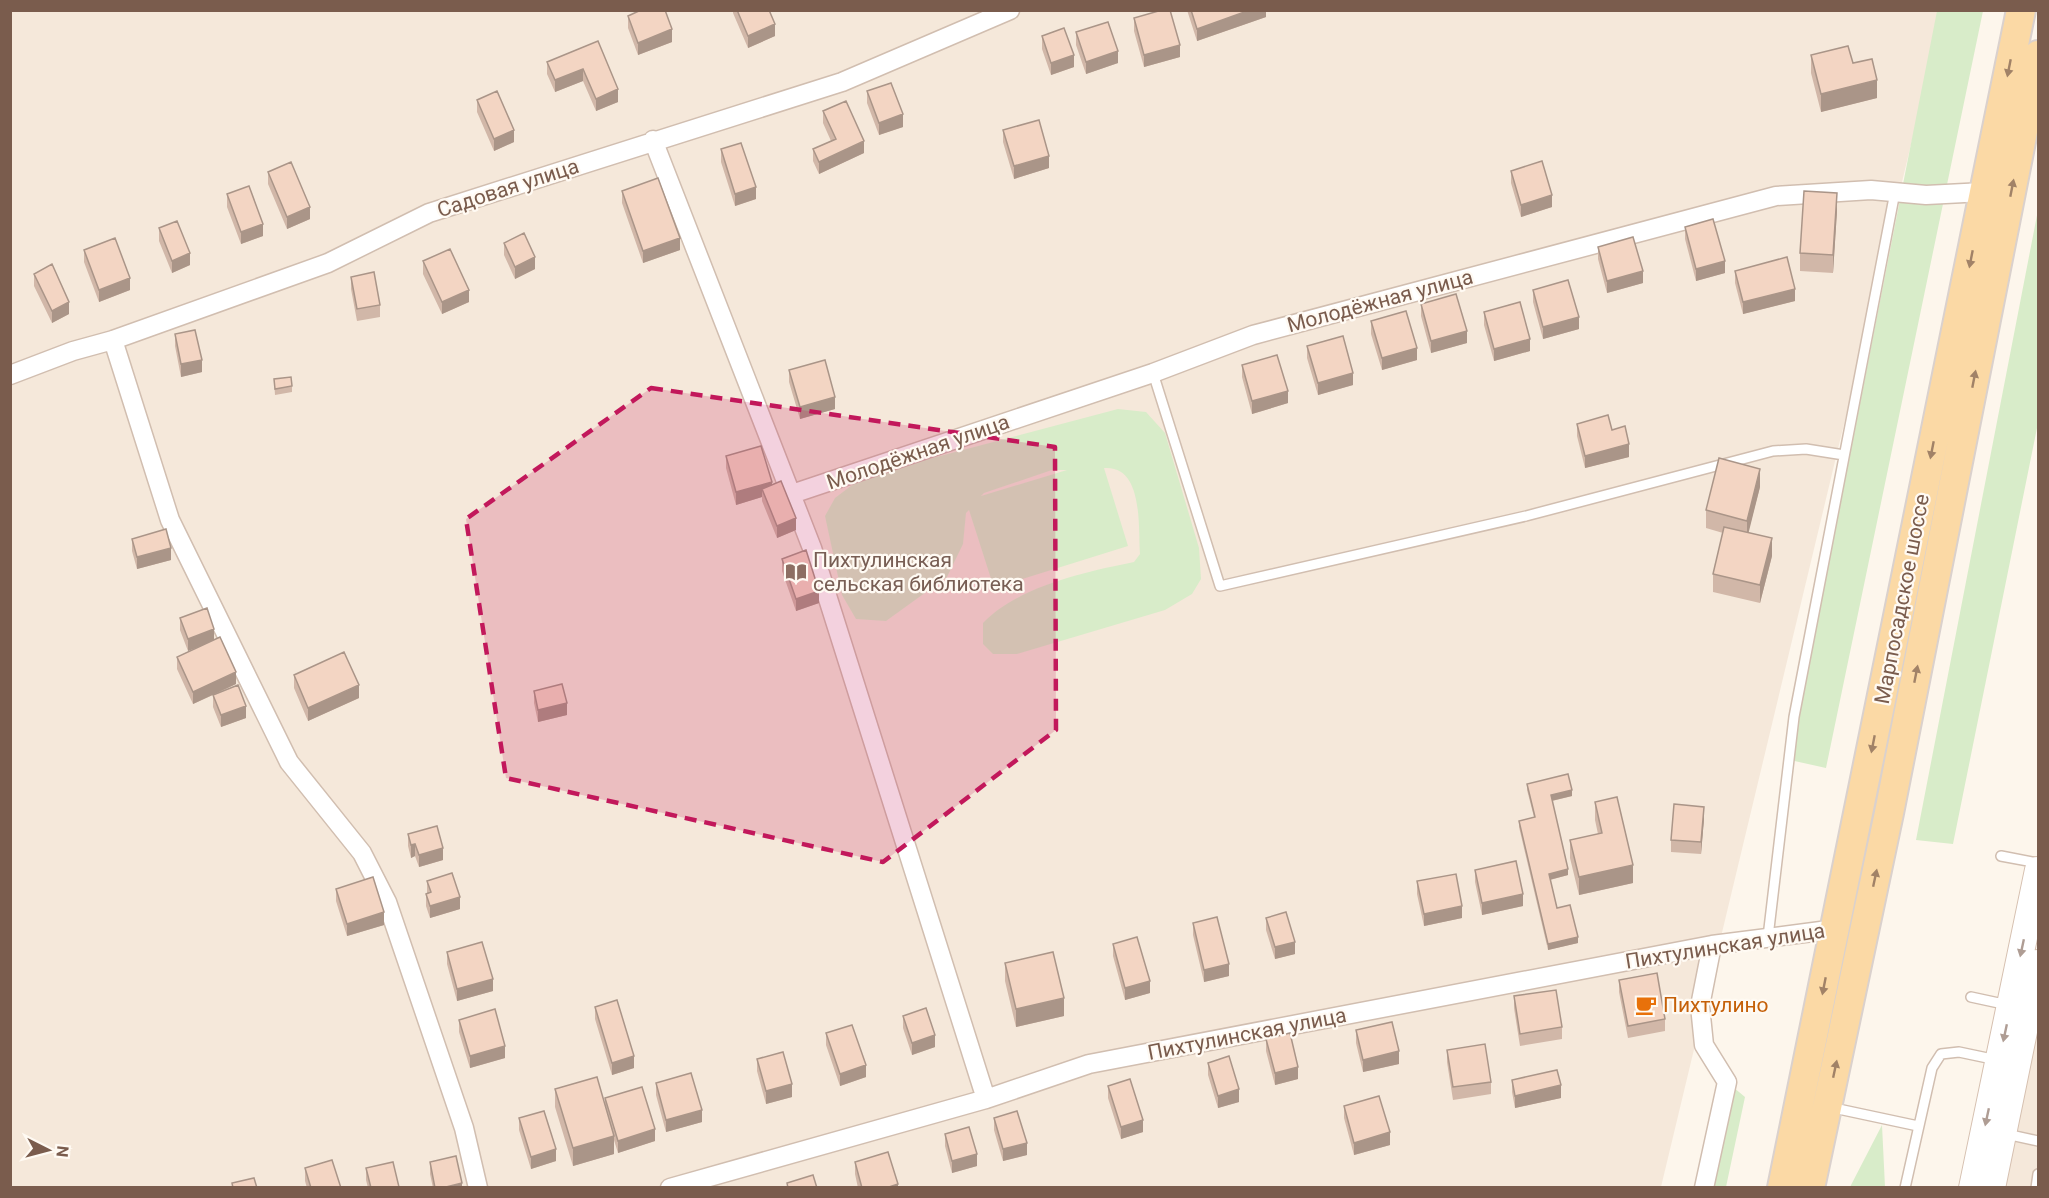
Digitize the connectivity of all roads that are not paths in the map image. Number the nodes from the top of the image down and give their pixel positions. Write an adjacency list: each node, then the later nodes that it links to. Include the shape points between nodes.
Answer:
1 (1010, 10): 4 (street, Садовая улица, via 842,82)
2 (2021, 10): 6 (main road, Марпосадское шоссе, one-way to 6)
3 (2038, 55): 24 (main road, Марпосадское шоссе, one-way to 3)
4 (653, 141): 7 (street, Садовая улица, via 429,213 328,263); 11 (street)
5 (1895, 192): 6 (street, Молодёжная улица); 8 (street, Молодёжная улица, via 1776,196 1252,335); 10 (lane)
6 (1984, 192): 16 (main road, Марпосадское шоссе, one-way to 16)
7 (113, 340): 9 (street, Садовая улица); 29 (street, via 175,531 289,762 363,853 387,902 464,1128)
8 (1153, 373): 10 (lane, via 1220,586 1526,516 1773,451 1806,449); 11 (street, Молодёжная улица)
9 (10, 375)
10 (1844, 455): 17 (lane, via 1794,717)
11 (792, 494): 23 (street)
12 (2001, 856): 13 (lane)
13 (2038, 863)
14 (2038, 870): 15 (street)
15 (2035, 909): 21 (street, one-way to 21)
16 (1836, 929): 17 (street, Пихтулинская улица); 32 (main road, Марпосадское шоссе, one-way to 32)
17 (1768, 937): 18 (street, Пихтулинская улица)
18 (1712, 945): 23 (street, Пихтулинская улица, via 1089,1064); 31 (street, via 1700,1006 1704,1045 1727,1082)
19 (2038, 963): 22 (street)
20 (1971, 997): 21 (lane)
21 (2011, 1005): 22 (street, one-way to 22)
22 (2008, 1062): 25 (lane, via 1959,1052 1941,1054 1932,1068); 26 (street); 35 (street, one-way to 35)
23 (986, 1099): 30 (street, Пихтулинская улица)
24 (1827, 1107): 25 (lane); 33 (main road, Марпосадское шоссе)
25 (1918, 1126): 34 (lane)
26 (2003, 1134): 27 (lane); 36 (street)
27 (2038, 1141)
28 (2038, 1174): 37 (lane)
29 (478, 1188)
30 (670, 1188)
31 (1704, 1188)
32 (1782, 1188)
33 (1810, 1188)
34 (1905, 1188)
35 (1972, 1188)
36 (1992, 1188)
37 (2036, 1188)

